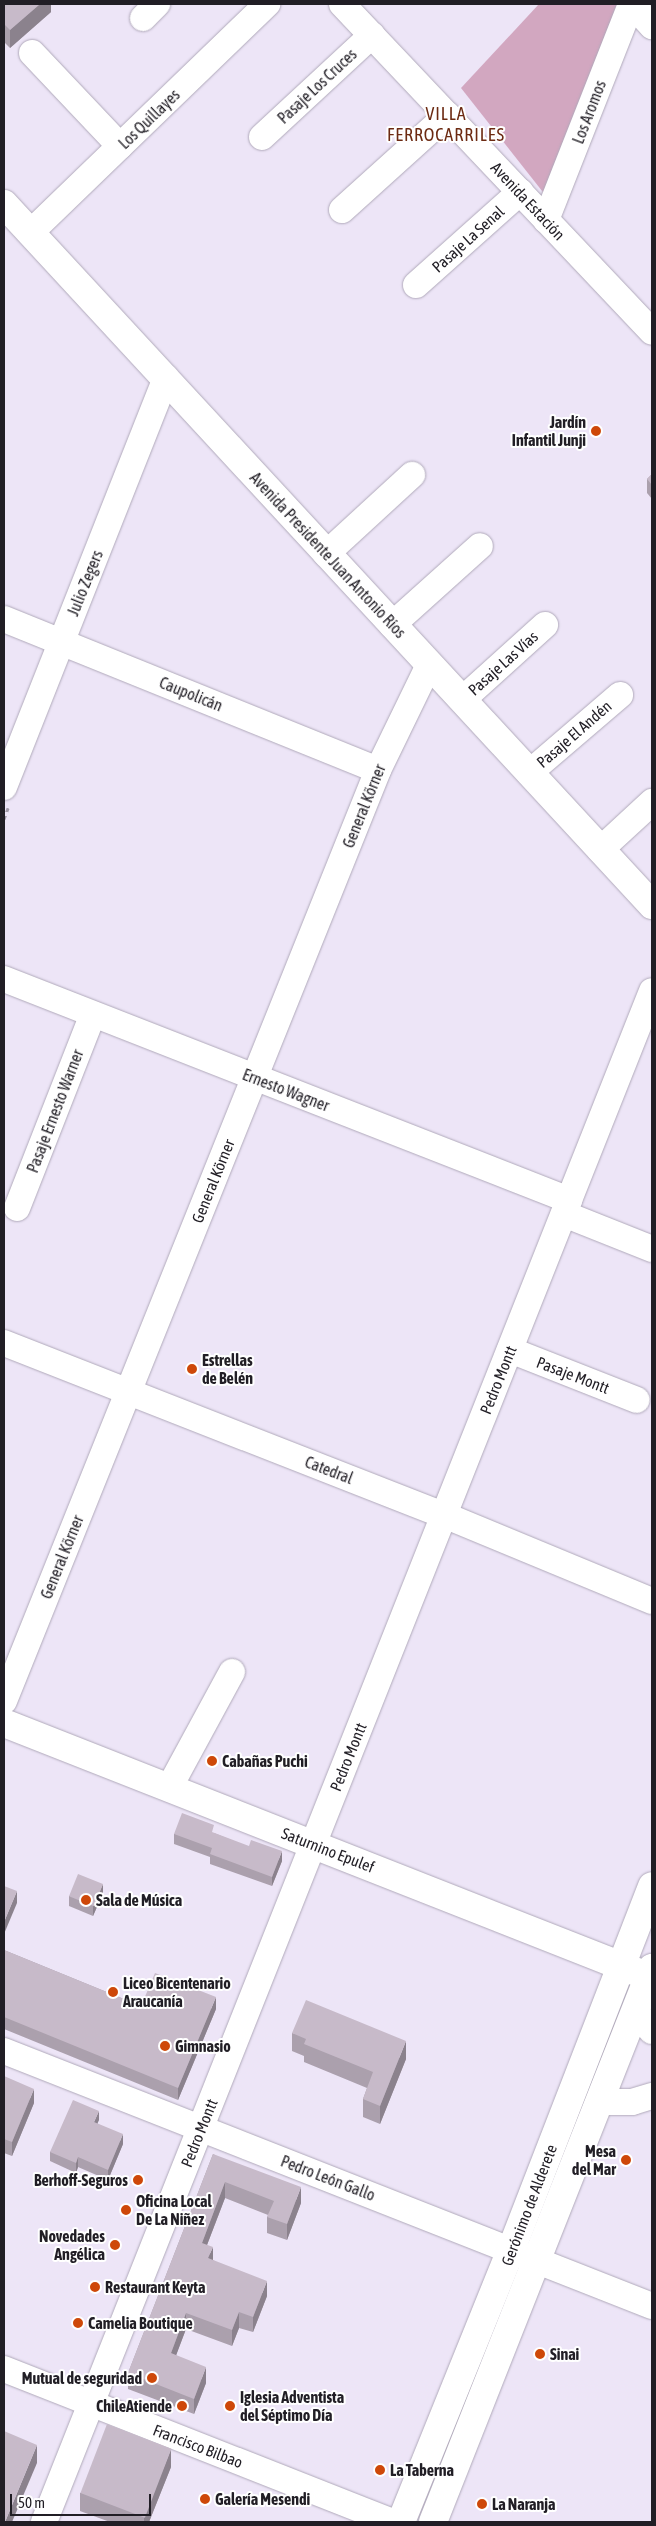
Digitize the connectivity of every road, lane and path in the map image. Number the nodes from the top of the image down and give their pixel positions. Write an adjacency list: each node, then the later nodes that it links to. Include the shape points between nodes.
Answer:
1 (267, 4): 9 (street, Los Quillayes)
2 (342, 4): 5 (street, Avenida Estación)
3 (632, 4): 4 (street); 13 (street, Los Aromos)
4 (652, 26)
5 (372, 35): 7 (street, Avenida Estación); 8 (street, Pasaje Los Cruces)
6 (32, 53): 9 (street)
7 (447, 115): 10 (street, Avenida Estación); 12 (street)
8 (262, 137)
9 (120, 146): 14 (street, Los Quillayes)
10 (520, 192): 13 (street, Avenida Estación); 15 (street, Pasaje La Senal)
11 (4, 204): 14 (main road, Avenida Presidente Juan Antonio Ríos)
12 (342, 210)
13 (546, 220): 16 (street, Avenida Estación)
14 (30, 233): 17 (main road, Avenida Presidente Juan Antonio Ríos)
15 (416, 285)
16 (652, 332)
17 (166, 378): 20 (main road, Avenida Presidente Juan Antonio Ríos); 24 (street, Julio Zegers)
18 (412, 475): 20 (street)
19 (480, 546): 22 (street)
20 (326, 554): 22 (main road, Avenida Presidente Juan Antonio Ríos)
21 (4, 619): 24 (street, Caupolicán)
22 (392, 625): 25 (main road, Avenida Presidente Juan Antonio Ríos)
23 (545, 625): 27 (street, Pasaje Las Vías)
24 (62, 642): 28 (street, Caupolicán); 30 (street, Julio Zegers)
25 (429, 665): 27 (main road, Avenida Presidente Juan Antonio Ríos); 28 (street, General Körner)
26 (620, 695): 29 (street, Pasaje El Andén)
27 (462, 700): 29 (main road, Avenida Presidente Juan Antonio Ríos)
28 (378, 770): 37 (street, General Körner)
29 (529, 773): 32 (main road, Avenida Presidente Juan Antonio Ríos)
30 (4, 787)
31 (652, 802): 32 (street)
32 (600, 850): 33 (main road, Avenida Presidente Juan Antonio Ríos)
33 (652, 905)
34 (4, 979): 36 (street, Ernesto Wagner)
35 (652, 991): 38 (street, Pedro Montt)
36 (94, 1014): 37 (street, Ernesto Wagner); 39 (street, Pasaje Ernesto Warner)
37 (254, 1077): 38 (street, Ernesto Wagner); 43 (street, General Körner)
38 (566, 1207): 40 (street, Ernesto Wagner); 42 (street, Pedro Montt)
39 (17, 1208)
40 (652, 1249)
41 (4, 1343): 43 (street, Catedral)
42 (510, 1350): 44 (street, Pasaje Montt); 45 (street, Pedro Montt)
43 (130, 1392): 45 (street, Catedral); 48 (street, General Körner)
44 (637, 1400)
45 (444, 1515): 46 (street, Catedral); 51 (street, Pedro Montt)
46 (652, 1601)
47 (232, 1672): 50 (street)
48 (4, 1701)
49 (4, 1723): 50 (main road, Saturnino Epulef)
50 (169, 1788): 51 (main road, Saturnino Epulef)
51 (314, 1844): 53 (main road, Saturnino Epulef); 59 (street, Pedro Montt)
52 (652, 1886): 53 (main road, Gerónimo de Alderete)
53 (621, 1965): 54 (main road, Saturnino Epulef); 60 (main road, Gerónimo de Alderete)
54 (651, 1974): 55 (main road, Gerónimo de Alderete)
55 (644, 2021): 58 (main road, Gerónimo de Alderete)
56 (4, 2051): 59 (street, Pedro León Gallo)
57 (652, 2096): 58 (street, via 632,2102)
58 (599, 2102): 61 (main road, Gerónimo de Alderete)
59 (200, 2128): 60 (street, Pedro León Gallo); 64 (street, Pedro Montt)
60 (512, 2250): 61 (street, Pedro León Gallo); 67 (main road, Gerónimo de Alderete)
61 (537, 2260): 62 (street, Pedro León Gallo); 68 (main road, Gerónimo de Alderete)
62 (652, 2306)
63 (4, 2369): 64 (street, Francisco Bilbao)
64 (91, 2404): 65 (street, Pedro Montt); 66 (street, Francisco Bilbao)
65 (44, 2522)
66 (393, 2522)
67 (401, 2522)
68 (434, 2522)

